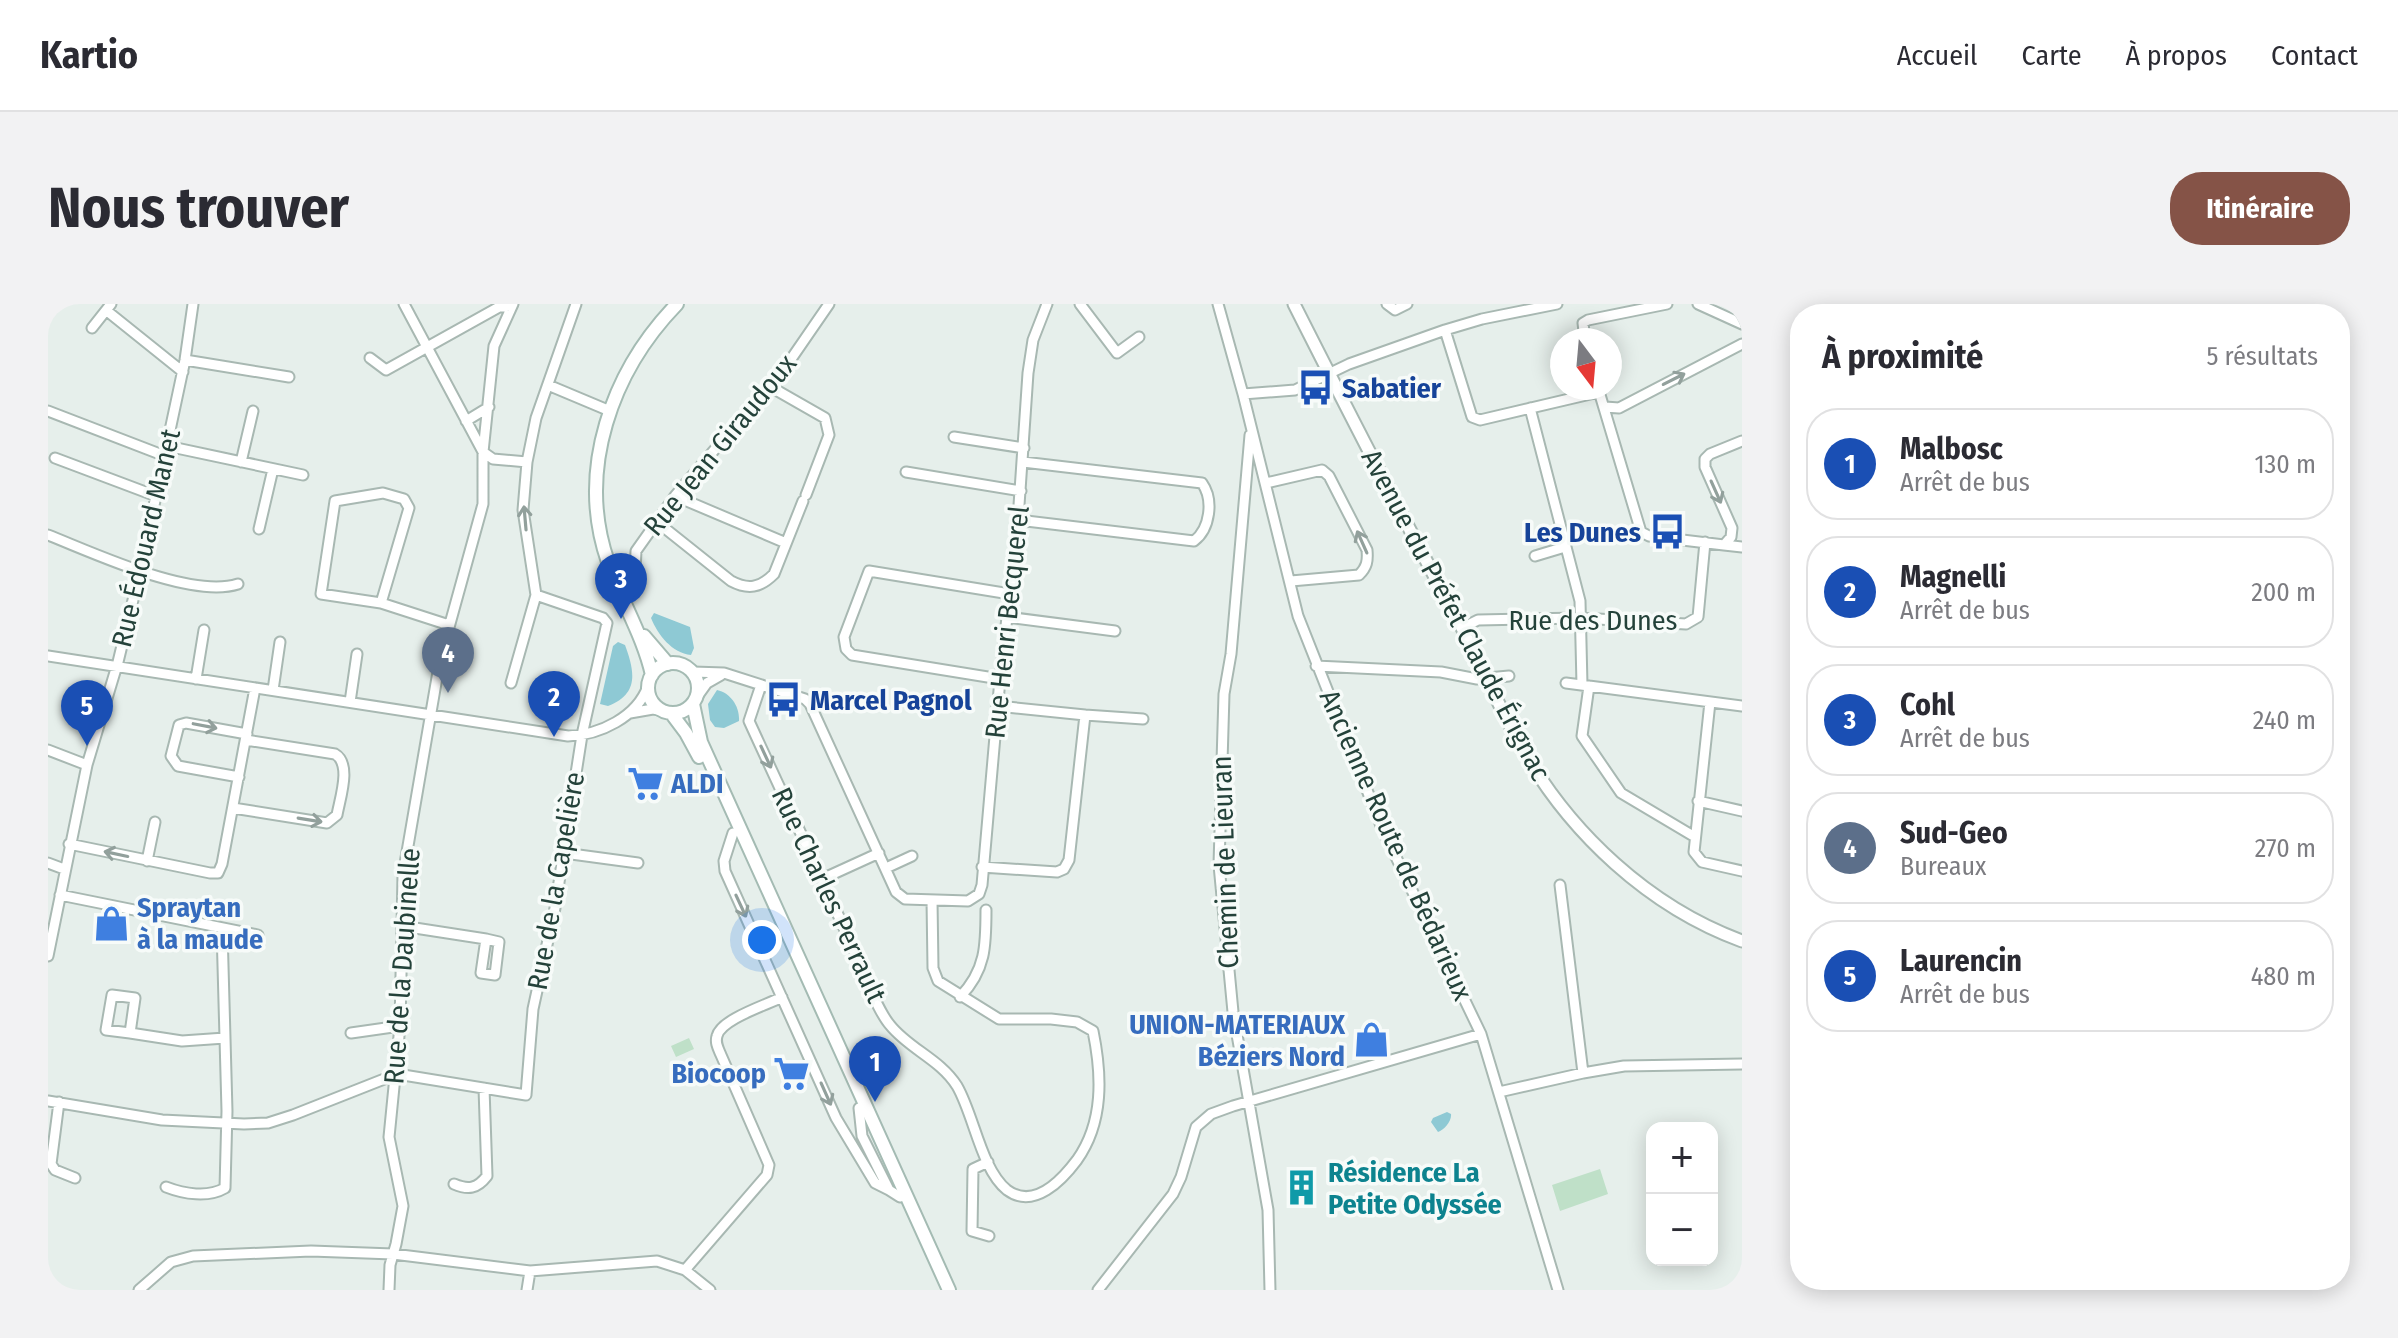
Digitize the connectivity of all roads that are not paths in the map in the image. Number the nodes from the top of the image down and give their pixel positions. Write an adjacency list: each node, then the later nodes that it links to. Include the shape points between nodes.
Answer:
1 (193, 304): 26 (street, Rue Édouard Manet)
2 (404, 304): 24 (street)
3 (576, 304): 30 (street)
4 (677, 304): 40 (main road, via 647,339)
5 (813, 304): 17 (street)
6 (1047, 304): 45 (street, Rue Henri Becquerel, via 1030,358)
7 (1080, 304): 22 (street, via 1117,353)
8 (1218, 304): 32 (street, Ancienne Route de Bédarieux)
9 (1294, 304): 28 (street, Avenue du Préfet Claude Érignac)
10 (1387, 304): 11 (street, via 1395,310)
11 (1407, 304)
12 (1557, 304): 21 (street)
13 (1667, 304): 20 (street, via 1588,320)
14 (1698, 304): 18 (street)
15 (512, 305): 24 (street); 35 (street, Rue de la Daubinelle, via 494,346)
16 (109, 307): 19 (street); 27 (street)
17 (826, 308): 31 (street, Rue Jean Giraudoux)
18 (1742, 324)
19 (92, 328)
20 (1582, 328)
21 (1445, 330): 28 (street); 37 (street, via 1472,417 1480,420)
22 (1139, 337)
23 (1742, 344): 36 (street, one-way to 23, via 1619,408)
24 (426, 346): 25 (street, via 386,370); 41 (street)
25 (370, 358)
26 (185, 360): 27 (street, Rue Édouard Manet); 29 (street)
27 (183, 372): 46 (street, Rue Édouard Manet)
28 (1330, 374): 32 (street, via 1295,390); 80 (street, Avenue du Préfet Claude Érignac)
29 (289, 377)
30 (548, 385): 40 (street); 50 (street)
31 (769, 386): 58 (street, Rue Jean Giraudoux); 64 (street, via 825,418 829,435)
32 (1243, 394): 42 (street, Ancienne Route de Bédarieux)
33 (1561, 400): 37 (street)
34 (1603, 400): 36 (street)
35 (489, 407): 41 (street); 47 (street, Rue de la Daubinelle)
36 (1605, 407): 63 (street, via 1641,532)
37 (1530, 408): 66 (street)
38 (48, 411): 46 (street)
39 (253, 411): 49 (street)
40 (610, 411): 71 (main road, via 597,468 597,519)
41 (466, 421): 47 (street)
42 (1251, 431): 55 (street, Ancienne Route de Bédarieux); 159 (street, Chemin de Lieuran, via 1224,694 1219,865 1233,1012)
43 (954, 437): 45 (street)
44 (1742, 441): 65 (street, one-way to 65, via 1705,459 1732,528)
45 (1024, 448): 51 (street, Rue Henri Becquerel)
46 (166, 451): 49 (street); 57 (street, Rue Édouard Manet)
47 (483, 452): 50 (street, via 493,459); 78 (street, Rue de la Daubinelle, via 483,504)
48 (55, 458): 57 (street)
49 (241, 462): 52 (street)
50 (527, 462): 74 (street, one-way to 50, via 523,510)
51 (1023, 462): 56 (street, Rue Henri Becquerel); 59 (street, via 1202,483 1208,519 1204,534 1194,541)
52 (273, 469): 54 (street); 61 (street)
53 (906, 472): 56 (street)
54 (303, 475)
55 (1266, 483): 70 (street, Ancienne Route de Bédarieux); 70 (street, one-way to 55, via 1359,575 1368,560 1367,550 1322,470)
56 (1021, 491): 59 (street, Rue Henri Becquerel)
57 (156, 496): 69 (street, Rue Édouard Manet)
58 (675, 496): 60 (street, Rue Jean Giraudoux); 64 (street)
59 (1018, 520): 73 (street, Rue Henri Becquerel)
60 (657, 522): 64 (street, via 742,587 754,587 774,574); 71 (street, Rue Jean Giraudoux, via 636,551 635,572)
61 (259, 529)
62 (48, 535): 69 (street)
63 (1705, 542): 65 (street); 77 (street, Rue des Dunes, via 1698,617 1686,624)
64 (786, 543)
65 (1724, 545): 67 (street)
66 (1565, 547): 68 (street); 77 (street)
67 (1742, 547)
68 (1535, 556)
69 (140, 571): 72 (street, via 186,583); 88 (street, Rue Édouard Manet)
70 (1291, 581): 87 (street, Ancienne Route de Bédarieux)
71 (617, 583): 79 (main road)
72 (238, 584)
73 (1010, 594): 76 (street, Rue Henri Becquerel); 94 (street, via 869,571 844,637 852,655)
74 (536, 595): 96 (street); 112 (street, Rue de la Capelière, via 607,623)
75 (381, 603): 75 (street, via 409,508 404,499 383,493 335,501 321,594); 78 (street)
76 (1007, 617): 82 (street); 94 (street, Rue Henri Becquerel)
77 (1580, 618): 80 (street, Rue des Dunes, via 1478,620); 99 (street)
78 (449, 625): 109 (street, Rue de la Daubinelle)
79 (638, 628): 86 (main road); 95 (main road)
80 (1462, 628): 91 (street, Avenue du Préfet Claude Érignac)
81 (204, 630): 93 (street)
82 (1115, 631)
83 (280, 642): 101 (street)
84 (357, 654): 103 (street)
85 (48, 656): 88 (street)
86 (668, 664): 89 (main road, via 682,664); 95 (main road)
87 (1316, 666): 91 (street); 150 (street, Ancienne Route de Bédarieux, via 1382,828)
88 (116, 668): 93 (street); 115 (street, Rue Édouard Manet)
89 (693, 672): 90 (street); 102 (main road, via 698,684)
90 (724, 673): 98 (street); 102 (street, via 707,683)
91 (1484, 676): 92 (street); 143 (street, Avenue du Préfet Claude Érignac, via 1523,751 1583,833 1668,903)
92 (1509, 676)
93 (196, 679): 100 (street)
94 (1000, 679): 105 (street, Rue Henri Becquerel)
95 (650, 681): 107 (main road, via 652,701); 108 (street)
96 (511, 683)
97 (1566, 683): 99 (street)
98 (761, 685): 125 (street, via 810,704); 134 (street, Rue Charles Perrault, one-way to 134, via 749,721)
99 (1585, 686): 104 (street); 122 (street, via 1582,736 1616,788)
100 (255, 688): 101 (street); 113 (street)
101 (273, 690): 103 (street)
102 (695, 700): 107 (main road, via 687,709); 178 (main road, via 701,742)
103 (350, 702): 109 (street)
104 (1710, 702): 106 (street); 117 (street)
105 (997, 706): 110 (street); 130 (street, Rue Henri Becquerel)
106 (1742, 706)
107 (667, 712): 108 (street); 121 (main road, via 694,746)
108 (630, 713): 112 (street)
109 (431, 714): 112 (street); 139 (street, Rue de la Daubinelle, via 403,875)
110 (1085, 715): 111 (street); 130 (street, via 1064,869)
111 (1143, 719)
112 (582, 735): 124 (street, Rue de la Capelière)
113 (246, 737): 116 (street); 116 (street, one-way to 113, via 178,766 171,756 175,730 186,723); 118 (street, one-way to 113, via 327,823 337,815 342,757)
114 (48, 750): 115 (street)
115 (87, 765): 123 (street, Rue Édouard Manet)
116 (239, 777): 118 (street)
117 (1698, 801): 119 (street); 122 (street)
118 (233, 808): 127 (street, via 218,873)
119 (1742, 811)
120 (155, 822): 127 (street)
121 (733, 833): 145 (street, one-way to 145, via 725,871); 160 (main road)
122 (1695, 837): 133 (street, via 1694,852 1702,862)
123 (69, 844): 127 (street, one-way to 123); 132 (street, Rue Édouard Manet)
124 (564, 853): 129 (street); 155 (street, Rue de la Capelière, via 533,1009 526,1095)
125 (879, 853): 131 (street); 134 (street)
126 (912, 856): 131 (street)
127 (147, 861)
128 (48, 863): 132 (street)
129 (638, 863)
130 (982, 867): 137 (street, Rue Henri Becquerel, via 982,885 974,898)
131 (886, 868): 137 (street, via 896,892 905,899)
132 (64, 869): 136 (street, Rue Édouard Manet)
133 (1742, 871)
134 (822, 879): 164 (street, Rue Charles Perrault, via 889,1024 951,1078)
135 (1560, 885): 153 (street)
136 (60, 895): 140 (street); 144 (street, Rue Édouard Manet)
137 (932, 900): 146 (street, via 933,968 938,981)
138 (986, 910): 146 (street, via 986,953 979,973)
139 (402, 926): 142 (street); 147 (street, Rue de la Daubinelle)
140 (222, 929): 141 (street); 151 (street)
141 (258, 935)
142 (486, 939)
143 (1742, 941)
144 (48, 956)
145 (782, 997): 162 (street, one-way to 162); 171 (street, via 724,1024 717,1033 721,1055 769,1165 767,1175)
146 (960, 997): 164 (street, Rue Charles Perrault, via 999,1019 1077,1022 1093,1031 1096,1048 1099,1102 1093,1131 1062,1178 1038,1195 1023,1196 1008,1191)
147 (400, 1026): 149 (street); 154 (street, Rue de la Daubinelle)
148 (130, 1033): 148 (street, via 135,998 112,995 106,1030); 151 (street, via 182,1041)
149 (351, 1033)
150 (1481, 1034): 156 (street, Ancienne Route de Bédarieux); 159 (street)
151 (225, 1038): 161 (street)
152 (1742, 1064): 153 (street, via 1624,1066)
153 (1583, 1073): 156 (street)
154 (397, 1074): 155 (street); 161 (street, via 268,1123); 170 (street, Rue de la Daubinelle, via 389,1137 403,1206)
155 (484, 1088): 166 (street, via 487,1176 471,1188)
156 (1499, 1092): 181 (street, Ancienne Route de Bédarieux)
157 (48, 1101): 158 (street)
158 (59, 1102): 161 (street, via 162,1120); 165 (street, via 51,1164)
159 (1250, 1102): 179 (street, via 1211,1114 1196,1127 1173,1194); 180 (street, Chemin de Lieuran, via 1268,1210)
160 (859, 1108): 163 (street); 168 (main road)
161 (226, 1123): 167 (street, via 225,1188 217,1193 183,1193)
162 (847, 1132): 163 (street); 168 (street, via 875,1183)
163 (862, 1136): 168 (street)
164 (988, 1162): 169 (street, via 973,1169 972,1231)
165 (75, 1178)
166 (454, 1184)
167 (166, 1187)
168 (894, 1194): 177 (main road)
169 (989, 1236)
170 (393, 1254): 172 (street); 173 (street, via 193,1256 171,1262); 174 (street, Rue de la Daubinelle)
171 (685, 1270): 172 (street, via 634,1261); 176 (street)
172 (530, 1271): 175 (street)
173 (139, 1290)
174 (389, 1290)
175 (527, 1290)
176 (710, 1290)
177 (942, 1290)
178 (949, 1290)
179 (1098, 1290)
180 (1270, 1290)
181 (1558, 1290)

